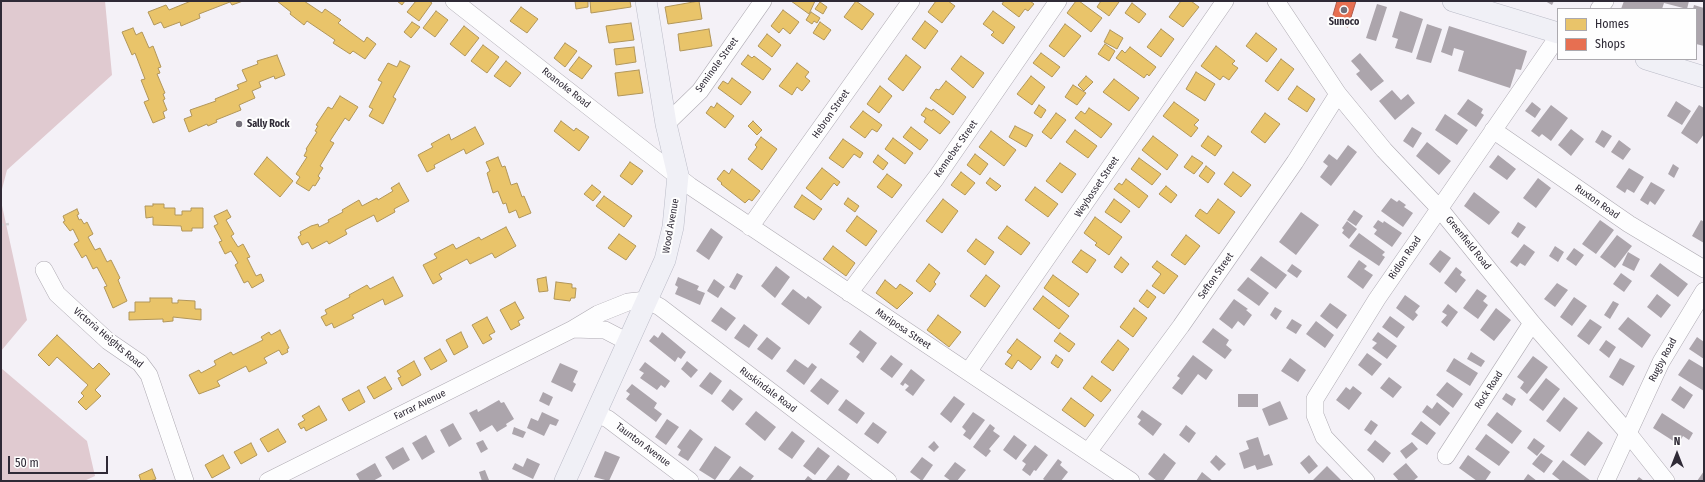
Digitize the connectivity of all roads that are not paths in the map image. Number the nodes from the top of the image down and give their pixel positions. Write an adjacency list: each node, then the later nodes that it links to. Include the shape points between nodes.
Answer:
1 (454, 1): 16 (street, Roanoke Road)
2 (646, 1): 14 (main road, Wood Avenue)
3 (763, 1): 14 (street, Seminole Street, via 700,92)
4 (911, 1): 18 (street, Hebron Street)
5 (1058, 1): 22 (street, Kennebec Street, via 936,178)
6 (1225, 1): 29 (street, Weybosset Street)
7 (1276, 1): 13 (street, Greenfield Road)
8 (1453, 1): 9 (main road)
9 (1557, 33)
10 (1557, 40): 15 (street, Ridlon Road)
11 (1649, 60): 12 (main road)
12 (1704, 77)
13 (1338, 94): 17 (street, Greenfield Road, via 1384,150); 32 (street, Sefton Street, via 1295,162 1182,326)
14 (666, 124): 16 (main road, Wood Avenue)
15 (1493, 130): 17 (street, Ridlon Road); 19 (street, Ruxton Road, via 1629,224)
16 (678, 175): 18 (street, Mariposa Street); 23 (main road, Wood Avenue, via 670,240)
17 (1439, 208): 26 (street, Greenfield Road); 40 (street, Ridlon Road, via 1377,299 1314,399 1314,415 1324,437)
18 (750, 227): 22 (street, Mariposa Street)
19 (1704, 269)
20 (44, 270): 34 (street, Victoria Heights Road, via 57,294 108,341 140,363 149,375)
21 (1704, 290): 31 (street, Rugby Road, via 1660,362)
22 (849, 293): 29 (street, Mariposa Street)
23 (647, 300): 24 (street, Farrar Avenue, via 628,302); 25 (main road, Wood Avenue); 38 (street, Ruskindale Road)
24 (606, 312): 25 (street); 27 (street, Farrar Avenue)
25 (638, 321): 28 (main road, Wood Avenue)
26 (1532, 323): 31 (street, Greenfield Road); 33 (street, Rock Road)
27 (573, 329): 28 (street, Farrar Avenue, via 605,330); 35 (street, Farrar Avenue)
28 (628, 342): 30 (main road, Wood Avenue)
29 (968, 372): 32 (street, Mariposa Street)
30 (595, 413): 36 (main road, Wood Avenue); 37 (street, Taunton Avenue, via 608,419)
31 (1627, 432): 41 (street, Rugby Road); 42 (street, Greenfield Road)
32 (1088, 452): 39 (street, Mariposa Street)
33 (1446, 456)
34 (185, 481)
35 (268, 481)
36 (564, 481)
37 (690, 481)
38 (888, 481)
39 (1131, 481)
40 (1366, 481)
41 (1606, 481)
42 (1666, 481)

